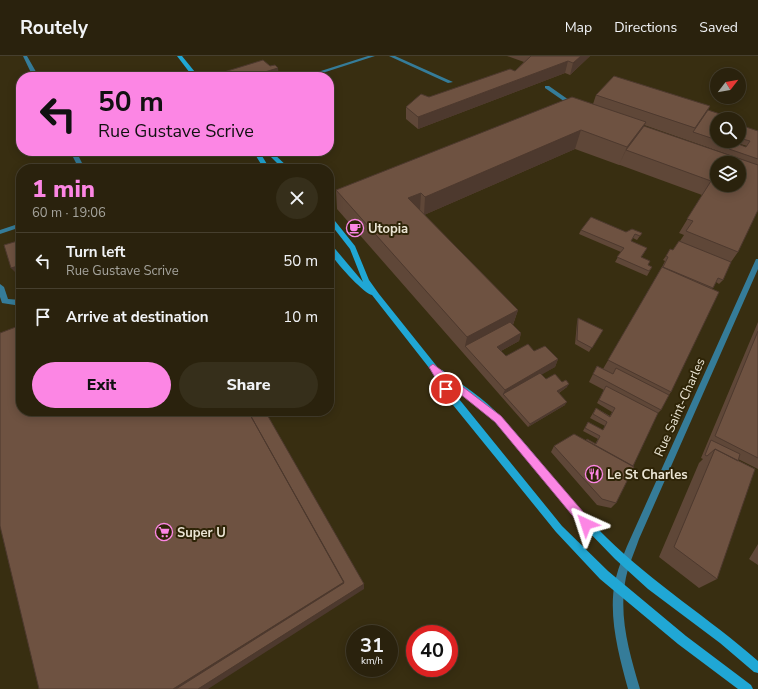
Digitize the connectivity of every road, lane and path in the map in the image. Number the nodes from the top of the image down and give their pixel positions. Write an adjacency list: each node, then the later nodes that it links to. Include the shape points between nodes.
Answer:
1 (25, 56): 5 (street)
2 (179, 56): 6 (street)
3 (373, 56): 7 (street)
4 (391, 56): 8 (street)
5 (33, 72)
6 (192, 72)
7 (319, 72)
8 (450, 82)
9 (547, 87): 10 (street)
10 (577, 108)
11 (273, 156): 12 (street)
12 (282, 164)
13 (334, 224): 20 (street, via 353,248 366,281)
14 (16, 227): 15 (street)
15 (0, 232)
16 (334, 252): 20 (street, via 356,280)
17 (758, 261): 18 (street, Rue Saint-Charles)
18 (754, 279): 23 (street, Rue Saint-Charles)
19 (0, 287): 21 (street, via 5,301)
20 (376, 296): 22 (street)
21 (16, 302)
22 (433, 367): 23 (street, via 498,419 577,515); 24 (street, via 456,402 551,519 591,563)
23 (625, 563): 24 (street, Rue Saint-Charles); 25 (street)
24 (619, 588): 26 (street, Rue Saint-Charles, via 619,620); 27 (street)
25 (758, 668)
26 (634, 689)
27 (746, 689)

